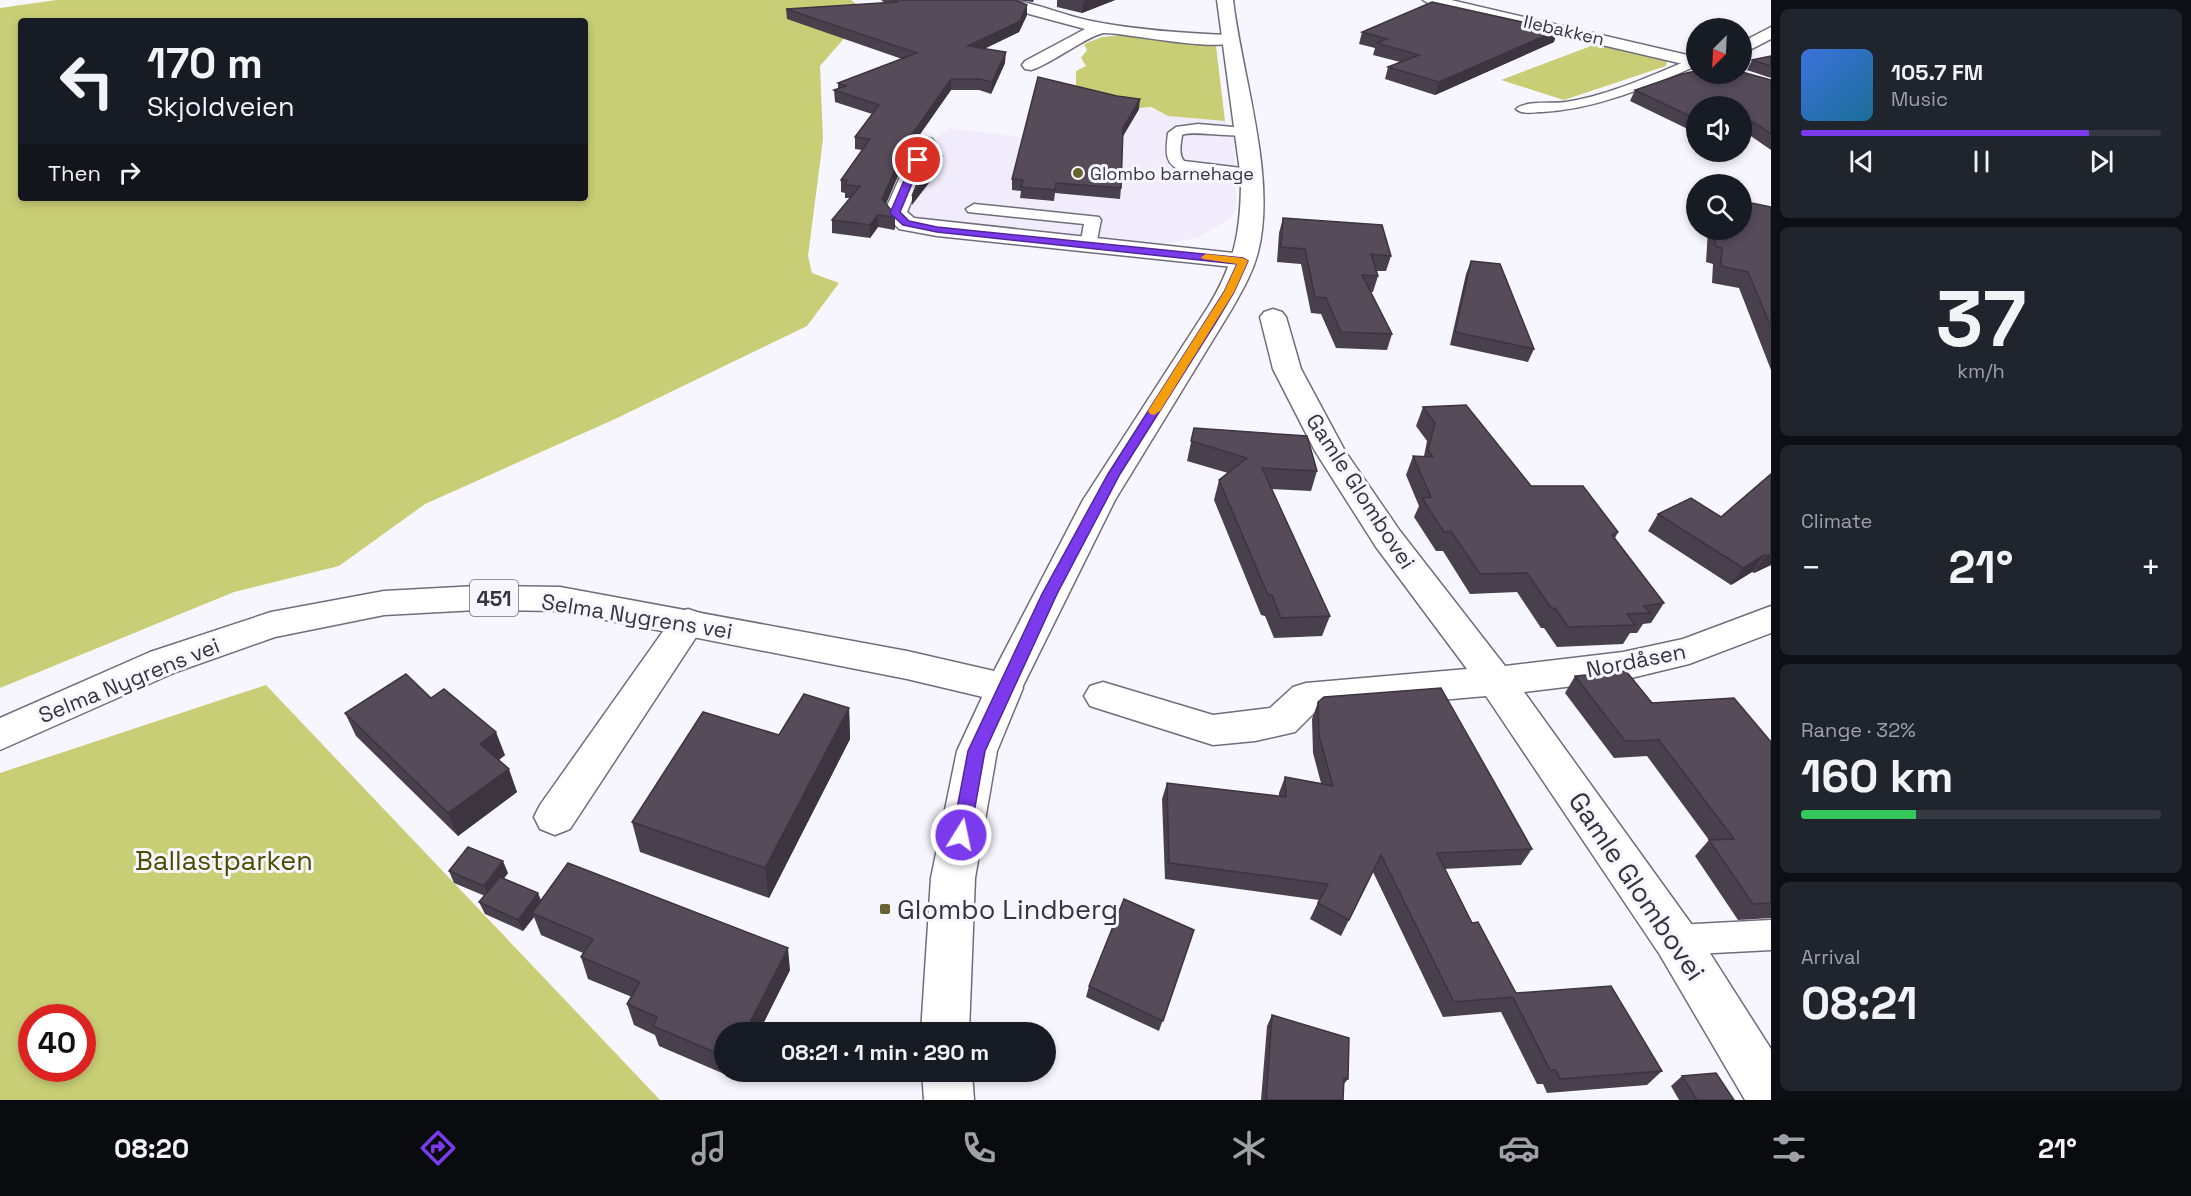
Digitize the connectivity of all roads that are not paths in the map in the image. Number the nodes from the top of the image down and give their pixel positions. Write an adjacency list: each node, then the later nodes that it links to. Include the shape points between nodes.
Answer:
1 (1038, 0): 4 (street)
2 (1226, 0): 7 (street)
3 (1431, 0): 9 (street, Ilebakken)
4 (1015, 3): 5 (street, via 1057,18)
5 (1101, 27): 7 (street); 10 (street)
6 (1769, 35): 8 (street)
7 (1228, 40): 13 (street)
8 (1752, 44)
9 (1686, 59)
10 (1031, 65)
11 (1686, 67): 12 (lane, via 1568,106)
12 (1523, 109)
13 (1245, 132): 15 (street); 15 (lane, via 1177,131 1173,160 1184,167)
14 (925, 143): 17 (street, via 895,213 906,224)
15 (1250, 174): 18 (street, via 1249,240)
16 (974, 209): 17 (lane, via 1093,220)
17 (1088, 245): 18 (street)
18 (1243, 261): 23 (street, via 1211,322 1114,474)
19 (1273, 317): 22 (street, Gamle Glombovei, via 1287,369 1329,451 1388,539)
20 (1771, 619): 22 (street, Nordåsen, via 1689,651 1623,666)
21 (688, 622): 23 (street, Selma Nygrens vei / 451); 25 (street, Selma Nygrens vei / 451, via 560,599 384,603 272,625 163,662); 26 (street)
22 (1496, 681): 24 (street, via 1306,697 1281,721 1213,730); 28 (street, Gamle Glombovei)
23 (1004, 688): 29 (street, via 977,751 953,878)
24 (1103, 696)
25 (0, 735)
26 (555, 818)
27 (1771, 935): 28 (lane)
28 (1676, 940): 31 (street, Gamle Glombovei)
29 (946, 1022)
30 (948, 1082): 32 (street)
31 (1771, 1095)
32 (949, 1100)

